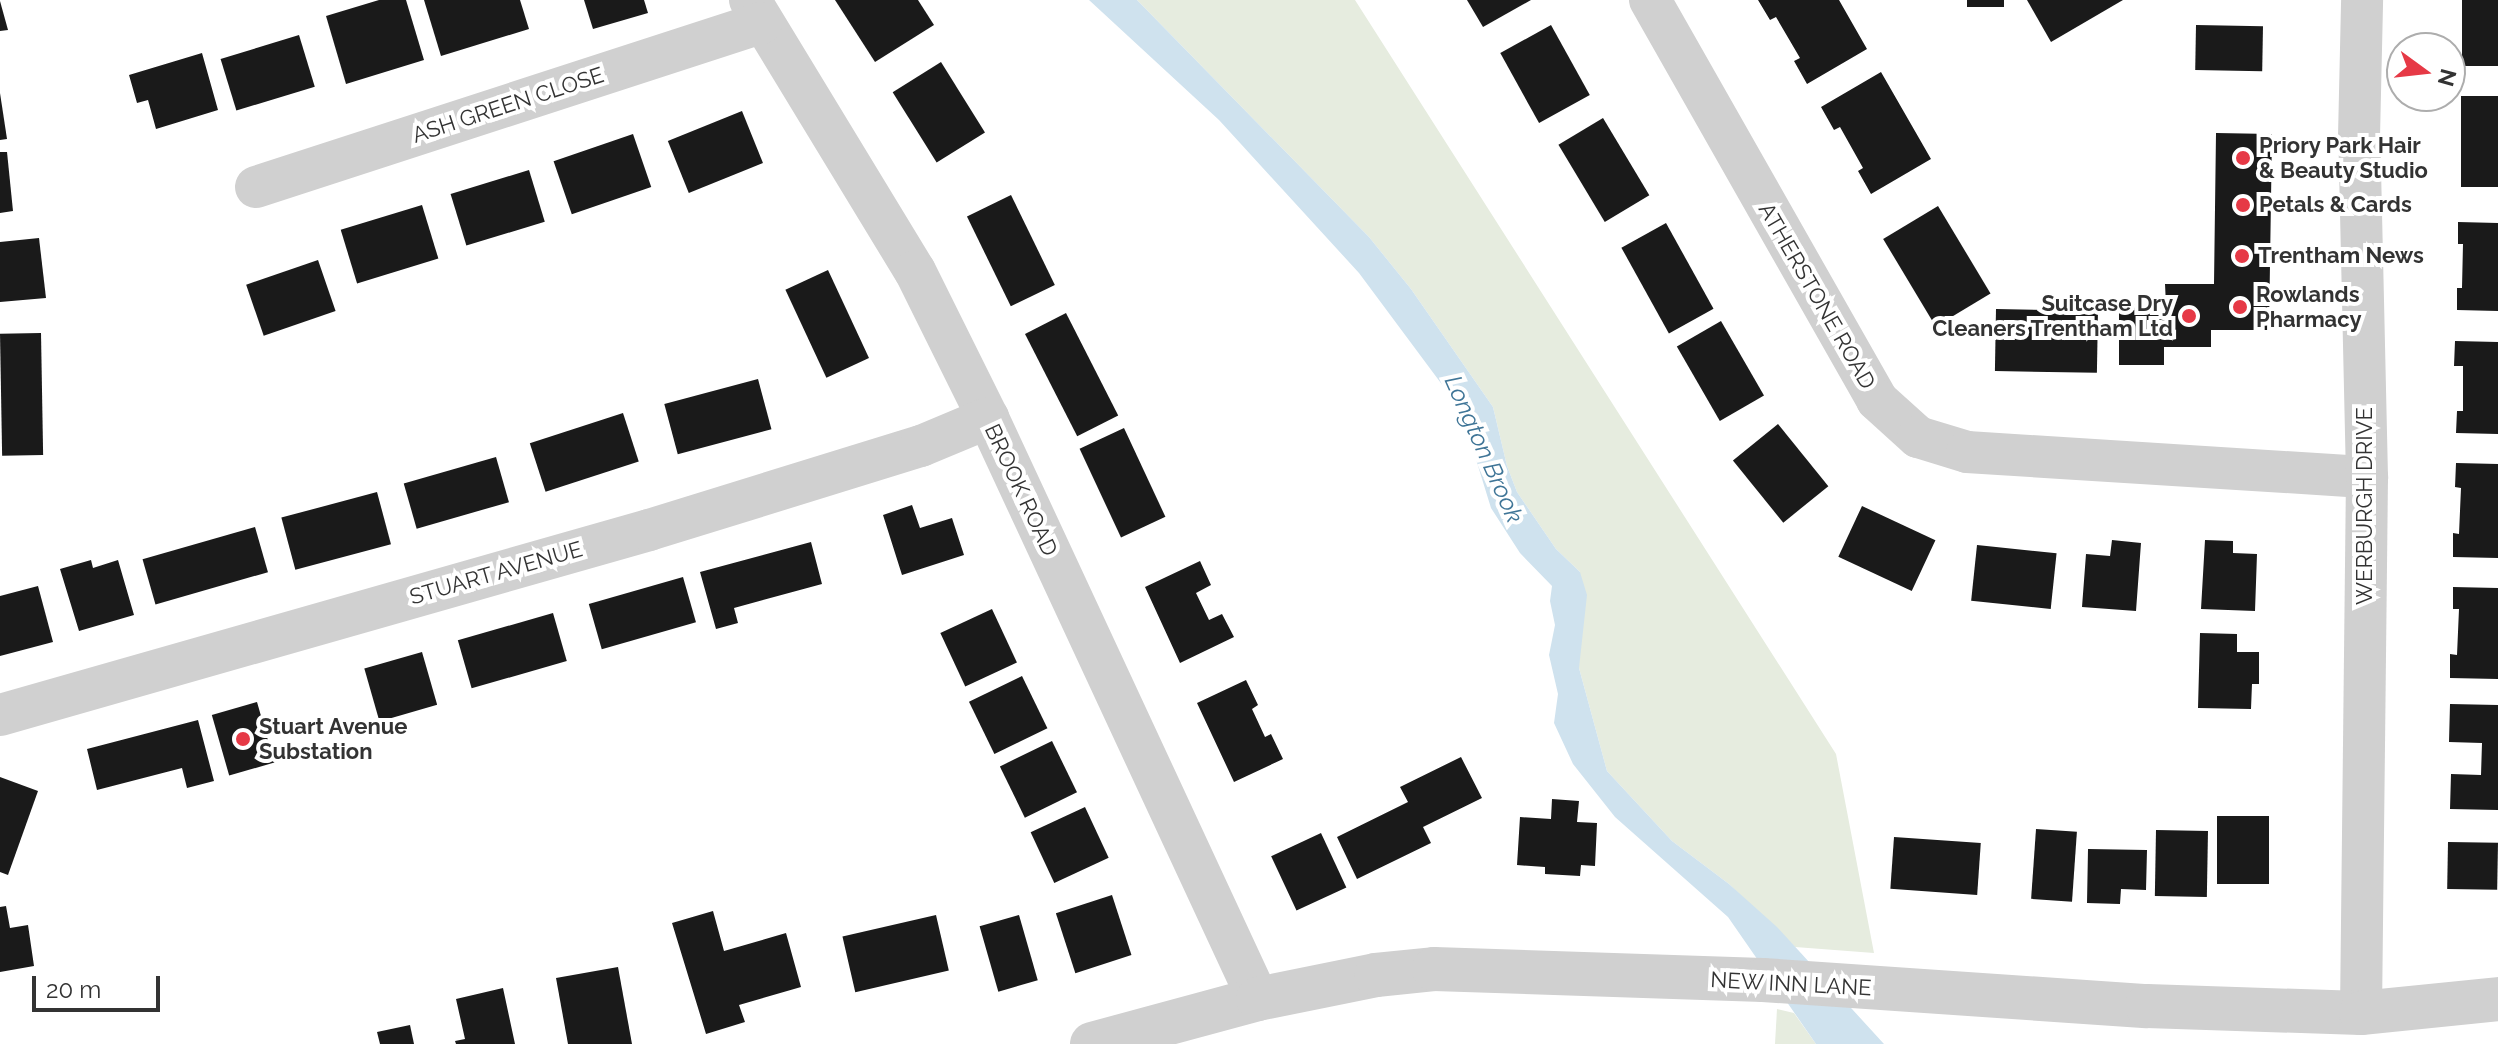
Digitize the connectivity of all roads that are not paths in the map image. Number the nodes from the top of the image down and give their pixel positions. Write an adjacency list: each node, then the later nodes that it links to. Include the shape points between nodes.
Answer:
1 (1650, 0): 6 (street, ATHERSTONE ROAD, via 1877,400 1918,437 1967,452)
2 (2362, 0): 6 (street, WERBURGH DRIVE, via 2359,137)
3 (755, 12): 4 (street, ASH GREEN CLOSE); 5 (street, BROOK ROAD, via 915,271)
4 (256, 187)
5 (988, 418): 7 (street, STUART AVENUE, via 921,446 649,530); 8 (street, BROOK ROAD)
6 (2367, 477): 10 (street, WERBURGH DRIVE)
7 (0, 715)
8 (1258, 999): 10 (street, NEW INN LANE, via 1434,969 1763,980 2147,1006); 11 (street, NEW INN LANE)
9 (2498, 999): 10 (street, NEW INN LANE)
10 (2361, 1013)
11 (1092, 1044)

